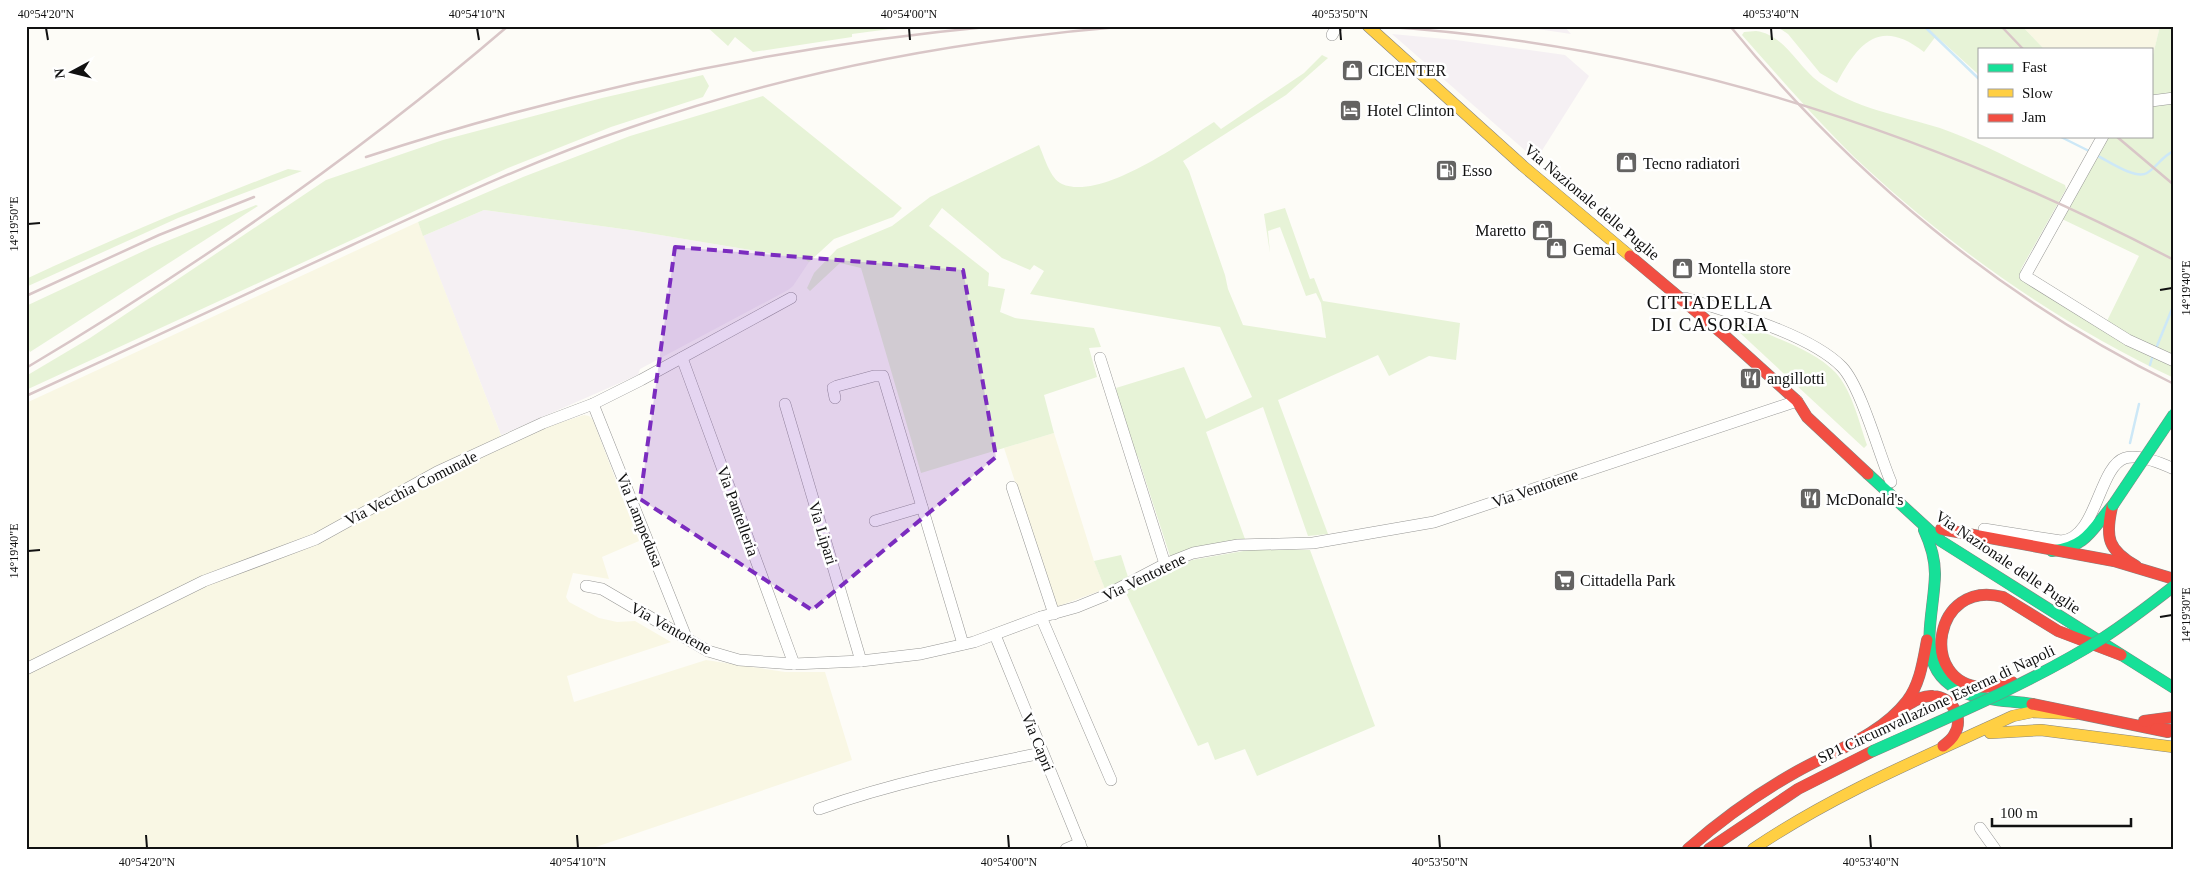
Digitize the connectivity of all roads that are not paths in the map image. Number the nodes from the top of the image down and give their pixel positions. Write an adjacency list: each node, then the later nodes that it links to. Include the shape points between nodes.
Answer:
1 (1368, 26): 5 (main road, Via Nazionale delle Puglie, via 1523,166)
2 (2174, 98): 3 (street)
3 (2152, 101)
4 (2102, 138): 11 (street, via 2025,276 2128,340)
5 (1682, 297): 7 (street); 8 (main road, Via Nazionale delle Puglie)
6 (791, 298): 9 (street, Via Vecchia Comunale)
7 (1746, 317): 8 (street, via 1729,316 1724,320); 18 (street, via 1812,345 1842,367 1854,386)
8 (1724, 335): 13 (main road, Via Nazionale delle Puglie)
9 (682, 358): 14 (street, Via Vecchia Comunale); 43 (street, Via Pantelleria)
10 (1100, 358): 27 (street)
11 (2174, 361)
12 (835, 398): 21 (street, via 833,388 837,386 883,376)
13 (1797, 401): 18 (main road, Via Nazionale delle Puglie, via 1811,408); 22 (main road, Via Nazionale delle Puglie, via 1833,448); 27 (street, Via Ventotene, via 1705,437 1409,532 1313,543 1238,545 1192,553)
14 (593, 404): 36 (street, Via Lampedusa); 45 (street, Via Vecchia Comunale, via 543,423 437,472 316,539 204,581)
15 (785, 404): 42 (street, Via Lipari)
16 (2174, 414): 20 (main road, bridge)
17 (2174, 469): 24 (street, via 2136,457 2121,460 2081,530 2070,539 2061,541 1952,525)
18 (1891, 482): 24 (main road, Via Nazionale delle Puglie)
19 (1012, 487): 33 (street)
20 (2113, 505): 25 (main road, via 2082,543 2067,550); 28 (main road, via 2107,530 2110,543 2121,558)
21 (922, 507): 23 (street); 39 (street)
22 (1917, 520): 37 (main road, via 1931,542 1935,563); 40 (main road, Via Nazionale delle Puglie, via 1941,542)
23 (875, 521)
24 (1942, 529): 25 (main road); 46 (main road, Via Nazionale delle Puglie)
25 (2052, 551): 26 (main road)
26 (2076, 556): 28 (main road); 32 (main road)
27 (1165, 564): 33 (street, Via Ventotene, via 1104,596)
28 (2136, 566): 29 (main road)
29 (2174, 579)
30 (586, 586): 36 (street, Via Ventotene, via 602,590)
31 (2174, 586): 44 (main road, SP1 Circumvallazione Esterna di Napoli, bridge, via 2118,630)
32 (2174, 593)
33 (1054, 614): 34 (street, Via Ventotene)
34 (1041, 617): 35 (street, Via Ventotene); 61 (street)
35 (995, 634): 39 (street, Via Ventotene); 59 (street, Via Capri)
36 (686, 637): 43 (street, Via Ventotene, via 708,651 739,660)
37 (1927, 640): 49 (main road, via 1916,685); 51 (main road, via 1931,658 1954,688)
38 (2123, 642): 41 (main road)
39 (964, 644): 42 (street, Via Ventotene, via 921,654)
40 (2121, 655): 44 (main road, bridge, via 2063,633 2000,596 1973,597 1958,604 1948,614 1940,636 1944,661 1957,678 1970,686 1996,687); 47 (main road, Via Nazionale delle Puglie)
41 (2099, 658)
42 (861, 661): 43 (street, Via Ventotene)
43 (794, 664)
44 (2058, 666): 69 (main road, SP1 Circumvallazione Esterna di Napoli, bridge, via 1798,789)
45 (26, 669)
46 (2174, 675)
47 (2174, 688)
48 (2034, 693): 50 (main road, SP1 Circumvallazione Esterna di Napoli)
49 (1898, 712): 57 (main road, via 1911,700 1925,695 1938,696 1950,702 1959,718 1957,732 1950,741); 68 (main road, via 1878,729 1743,804)
50 (1989, 714)
51 (2079, 715): 53 (main road); 56 (main road, via 2022,714)
52 (2174, 717): 53 (main road, via 2152,721)
53 (2113, 720): 55 (main road)
54 (1970, 722): 57 (main road, SP1 Circumvallazione Esterna di Napoli)
55 (2174, 732)
56 (1964, 739): 57 (main road); 58 (main road, via 2009,730 2041,730)
57 (1933, 745): 71 (main road, via 1784,827)
58 (2174, 747)
59 (1042, 753): 64 (street, via 938,774); 66 (street, Via Capri)
60 (1858, 772): 62 (main road, SP1 Circumvallazione Esterna di Napoli)
61 (1111, 780)
62 (1817, 793)
63 (1795, 806): 70 (main road)
64 (819, 809)
65 (1980, 828): 72 (street)
66 (1081, 846): 67 (street)
67 (1066, 849)
68 (1688, 849)
69 (1709, 849)
70 (1730, 849)
71 (1753, 849)
72 (1995, 849)

